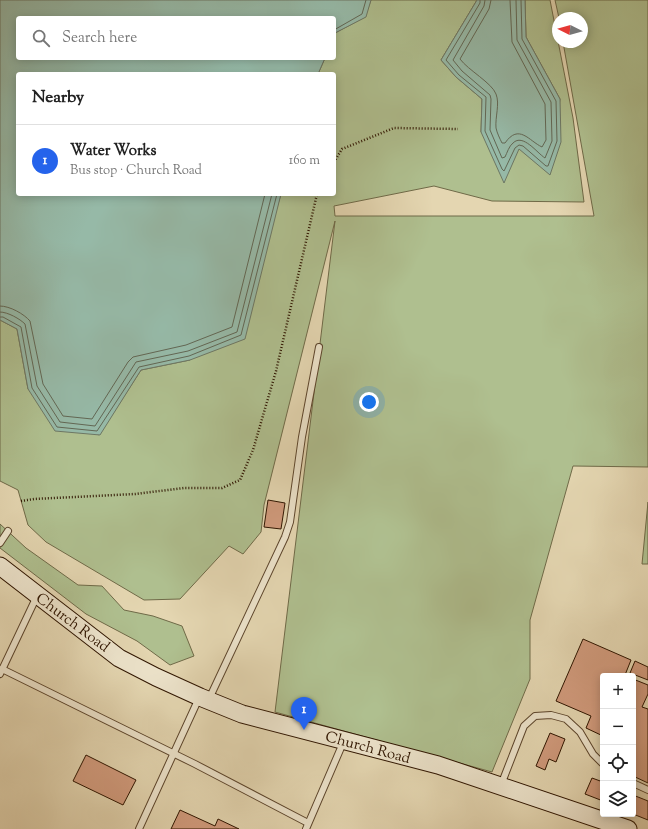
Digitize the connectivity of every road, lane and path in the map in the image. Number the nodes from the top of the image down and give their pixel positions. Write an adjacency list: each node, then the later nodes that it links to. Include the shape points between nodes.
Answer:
1 (458, 129): 2 (path, via 394,128 342,149)
2 (336, 159)
3 (317, 196): 5 (path, via 276,371 253,450 240,480 222,488 184,488)
4 (319, 347): 11 (lane, via 302,437 290,522 285,537)
5 (21, 502)
6 (8, 531): 7 (lane)
7 (0, 543)
8 (0, 566): 9 (main road, Church Road)
9 (37, 596): 10 (lane); 11 (main road, Church Road, via 119,658)
10 (1, 671): 13 (lane)
11 (204, 699): 12 (main road, Church Road, via 242,714); 13 (lane)
12 (344, 740): 16 (main road, Church Road, via 438,765); 18 (lane)
13 (174, 754): 18 (lane); 19 (lane)
14 (600, 761): 16 (lane, via 580,732 566,719 551,715 535,716 524,726)
15 (636, 784): 17 (lane)
16 (500, 786): 21 (main road, Church Road)
17 (648, 790)
18 (308, 822): 20 (lane)
19 (139, 829)
20 (306, 829)
21 (628, 829)

